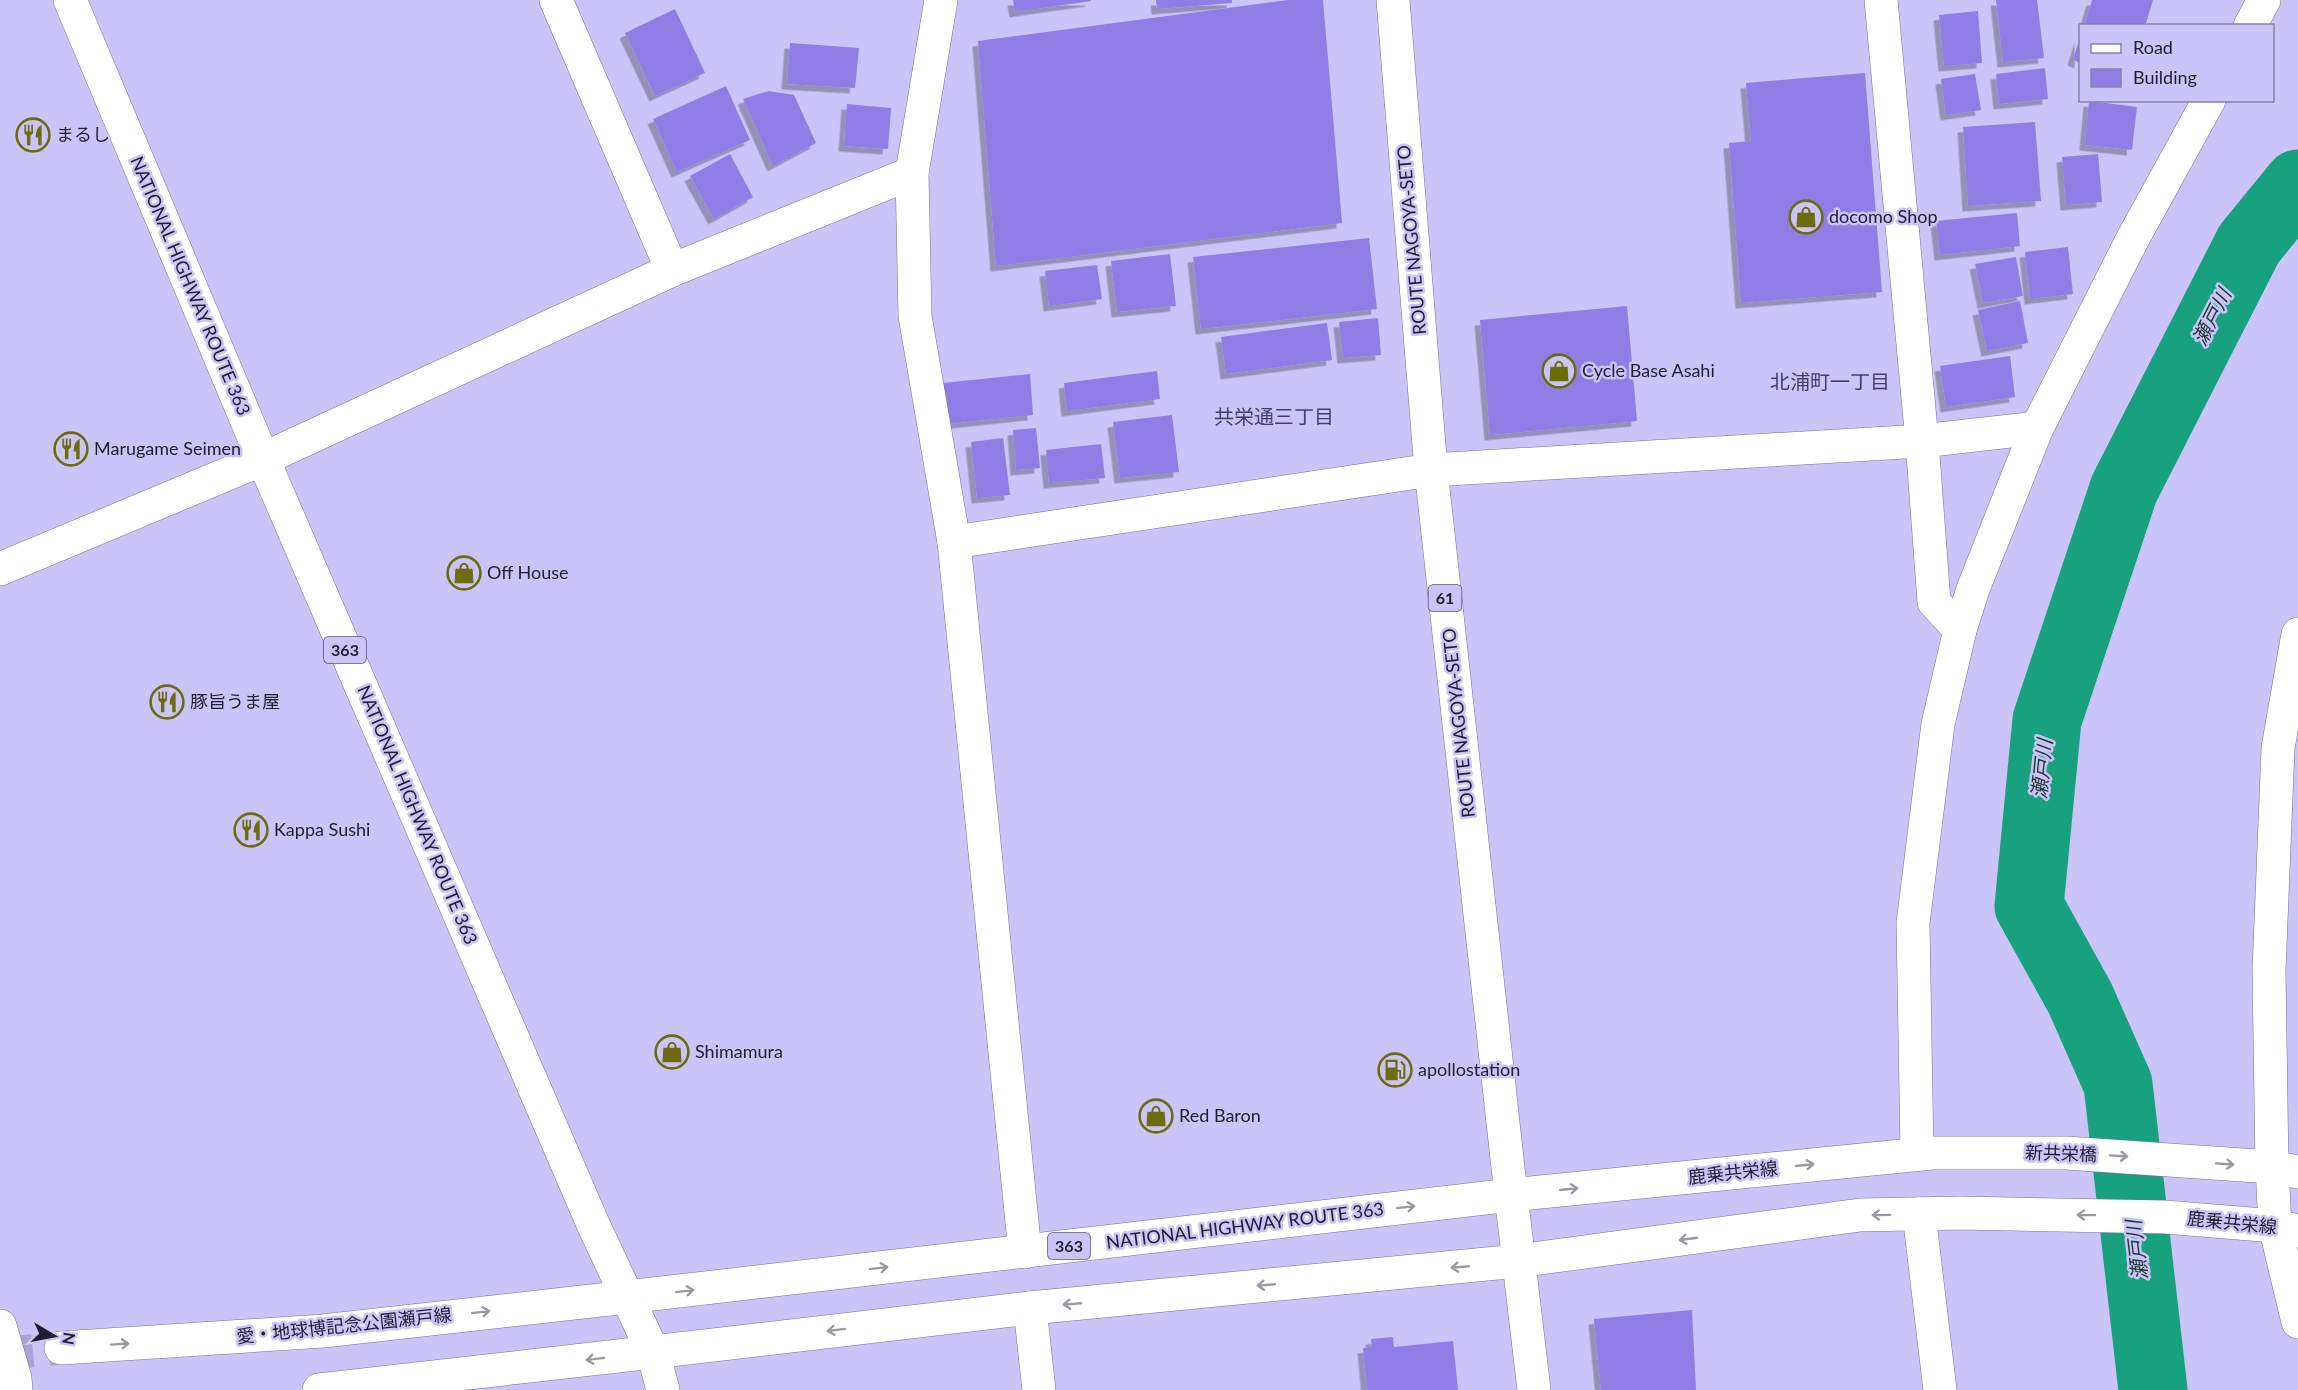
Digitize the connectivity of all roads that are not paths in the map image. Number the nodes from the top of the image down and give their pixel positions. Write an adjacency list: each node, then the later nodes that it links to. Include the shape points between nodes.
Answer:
1 (70, 0): 13 (main road, NATIONAL HIGHWAY ROUTE 363 / 363)
2 (556, 0): 10 (main road)
3 (941, 0): 9 (main road)
4 (1393, 0): 14 (main road, ROUTE NAGOYA-SETO / 61)
5 (1881, 0): 12 (main road)
6 (2264, 0): 7 (main road)
7 (2251, 24)
8 (2208, 102): 11 (main road, via 2132,240)
9 (912, 173): 10 (main road); 15 (main road, via 915,316)
10 (672, 270): 13 (main road)
11 (2037, 428): 12 (main road); 17 (main road)
12 (1922, 441): 14 (main road); 17 (main road, via 1934,602)
13 (263, 459): 16 (main road); 28 (main road, NATIONAL HIGHWAY ROUTE 363 / 363)
14 (1431, 470): 15 (main road); 23 (main road, ROUTE NAGOYA-SETO / 61)
15 (954, 542): 26 (main road)
16 (0, 569)
17 (1960, 630): 21 (main road, via 1938,724 1913,923)
18 (2298, 634): 19 (main road)
19 (2288, 755): 22 (main road, via 2270,971)
20 (1955, 1153): 21 (main road, 鹿乗共栄線); 22 (main road, 新共栄橋, one-way to 22, via 2066,1153)
21 (1917, 1154): 23 (main road, 鹿乗共栄線, one-way to 21)
22 (2285, 1169): 25 (main road)
23 (1511, 1195): 26 (main road, NATIONAL HIGHWAY ROUTE 363 / 363, one-way to 23); 27 (main road)
24 (1920, 1214): 25 (main road, 鹿乗共栄線, one-way to 24, via 2165,1217); 27 (main road, one-way to 27, via 1860,1215); 39 (main road)
25 (2286, 1229): 30 (main road)
26 (1024, 1252): 28 (main road, NATIONAL HIGHWAY ROUTE 363 / 363, one-way to 26)
27 (1518, 1261): 29 (main road, one-way to 29); 38 (main road)
28 (627, 1297): 32 (main road, 愛・地球博記念公園瀬戸線, one-way to 28, via 323,1331); 33 (main road, NATIONAL HIGHWAY ROUTE 363 / 363)
29 (1030, 1308): 33 (main road, one-way to 33); 37 (main road)
30 (2298, 1322)
31 (0, 1326): 34 (main road)
32 (61, 1348)
33 (653, 1352): 35 (main road, one-way to 35); 36 (main road, NATIONAL HIGHWAY ROUTE 363)
34 (16, 1390)
35 (319, 1390)
36 (663, 1390)
37 (1039, 1390)
38 (1534, 1390)
39 (1940, 1390)

